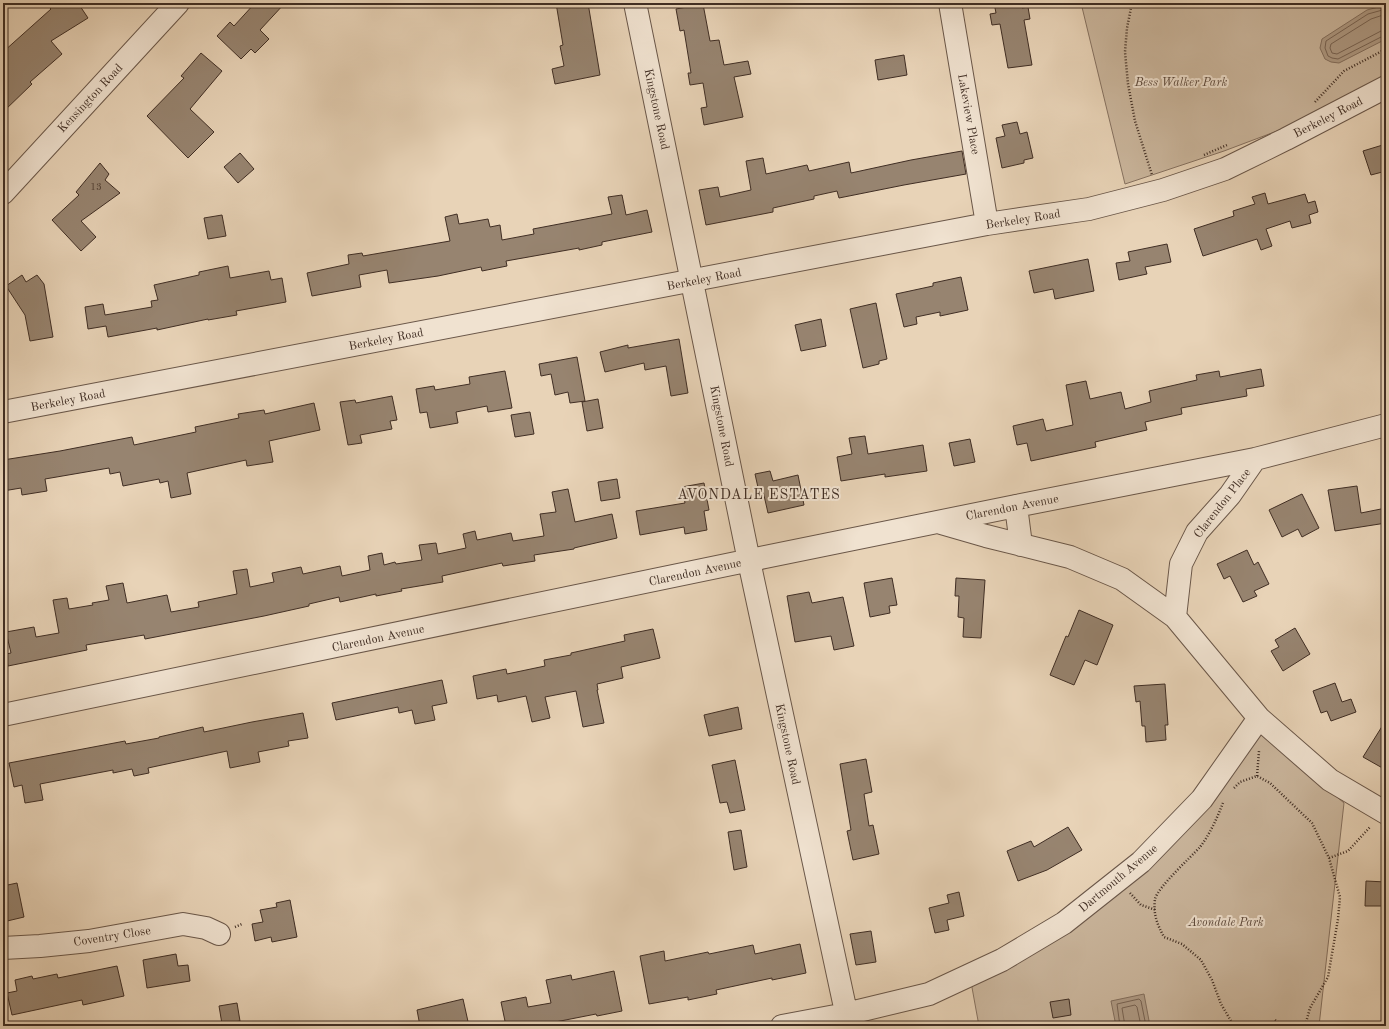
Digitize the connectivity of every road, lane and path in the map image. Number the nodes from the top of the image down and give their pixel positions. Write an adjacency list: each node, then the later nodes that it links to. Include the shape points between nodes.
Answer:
1 (178, 3): 11 (street, Kensington Road)
2 (635, 3): 13 (street, Kingstone Road)
3 (950, 3): 12 (street, Lakeview Place)
4 (1132, 3): 10 (path, via 1125,52 1129,93 1152,176)
5 (1386, 49): 7 (path, via 1344,71)
6 (1386, 86): 12 (street, Berkeley Road, via 1225,169 1163,190 1089,209)
7 (1312, 105)
8 (1234, 143): 9 (path)
9 (1197, 158)
10 (1159, 174)
11 (3, 193)
12 (988, 224): 13 (street, Berkeley Road)
13 (692, 281): 14 (street, Berkeley Road); 20 (street, Kingstone Road)
14 (3, 412)
15 (1386, 425): 16 (street, Clarendon Avenue)
16 (1255, 459): 17 (street, Clarendon Avenue); 21 (street, Clarendon Place, via 1230,495 1197,532 1181,564)
17 (1016, 506): 18 (street, Clarendon Avenue); 19 (street)
18 (938, 522): 19 (street); 20 (street, Clarendon Avenue)
19 (1021, 545): 21 (street, via 1070,557 1122,579)
20 (749, 561): 22 (street, Clarendon Avenue); 34 (street, Kingstone Road)
21 (1175, 617): 23 (street)
22 (3, 715)
23 (1258, 718): 28 (street); 30 (street, Dartmouth Avenue, via 1202,799 1141,862)
24 (1259, 744): 25 (path)
25 (1257, 776): 26 (path, via 1240,782); 29 (path, via 1270,783 1312,823)
26 (1231, 791)
27 (1224, 801): 31 (path, via 1200,846 1155,897)
28 (1378, 820): 29 (path, via 1348,851)
29 (1329, 858): 40 (path, via 1340,897 1338,919 1328,977 1310,1008)
30 (1119, 879): 31 (path, via 1141,905); 34 (street, Dartmouth Avenue, via 1064,923 1002,960 929,994)
31 (1156, 910): 38 (path, via 1156,921 1164,937 1182,944 1200,960)
32 (219, 934): 33 (street, Coventry Close, via 206,928 183,924 89,941)
33 (3, 948)
34 (848, 1020): 36 (street, Dartmouth Avenue)
35 (1275, 1020): 39 (path)
36 (817, 1023): 37 (street, Dartmouth Avenue)
37 (782, 1026)
38 (1234, 1026)
39 (1283, 1026)
40 (1306, 1026)

